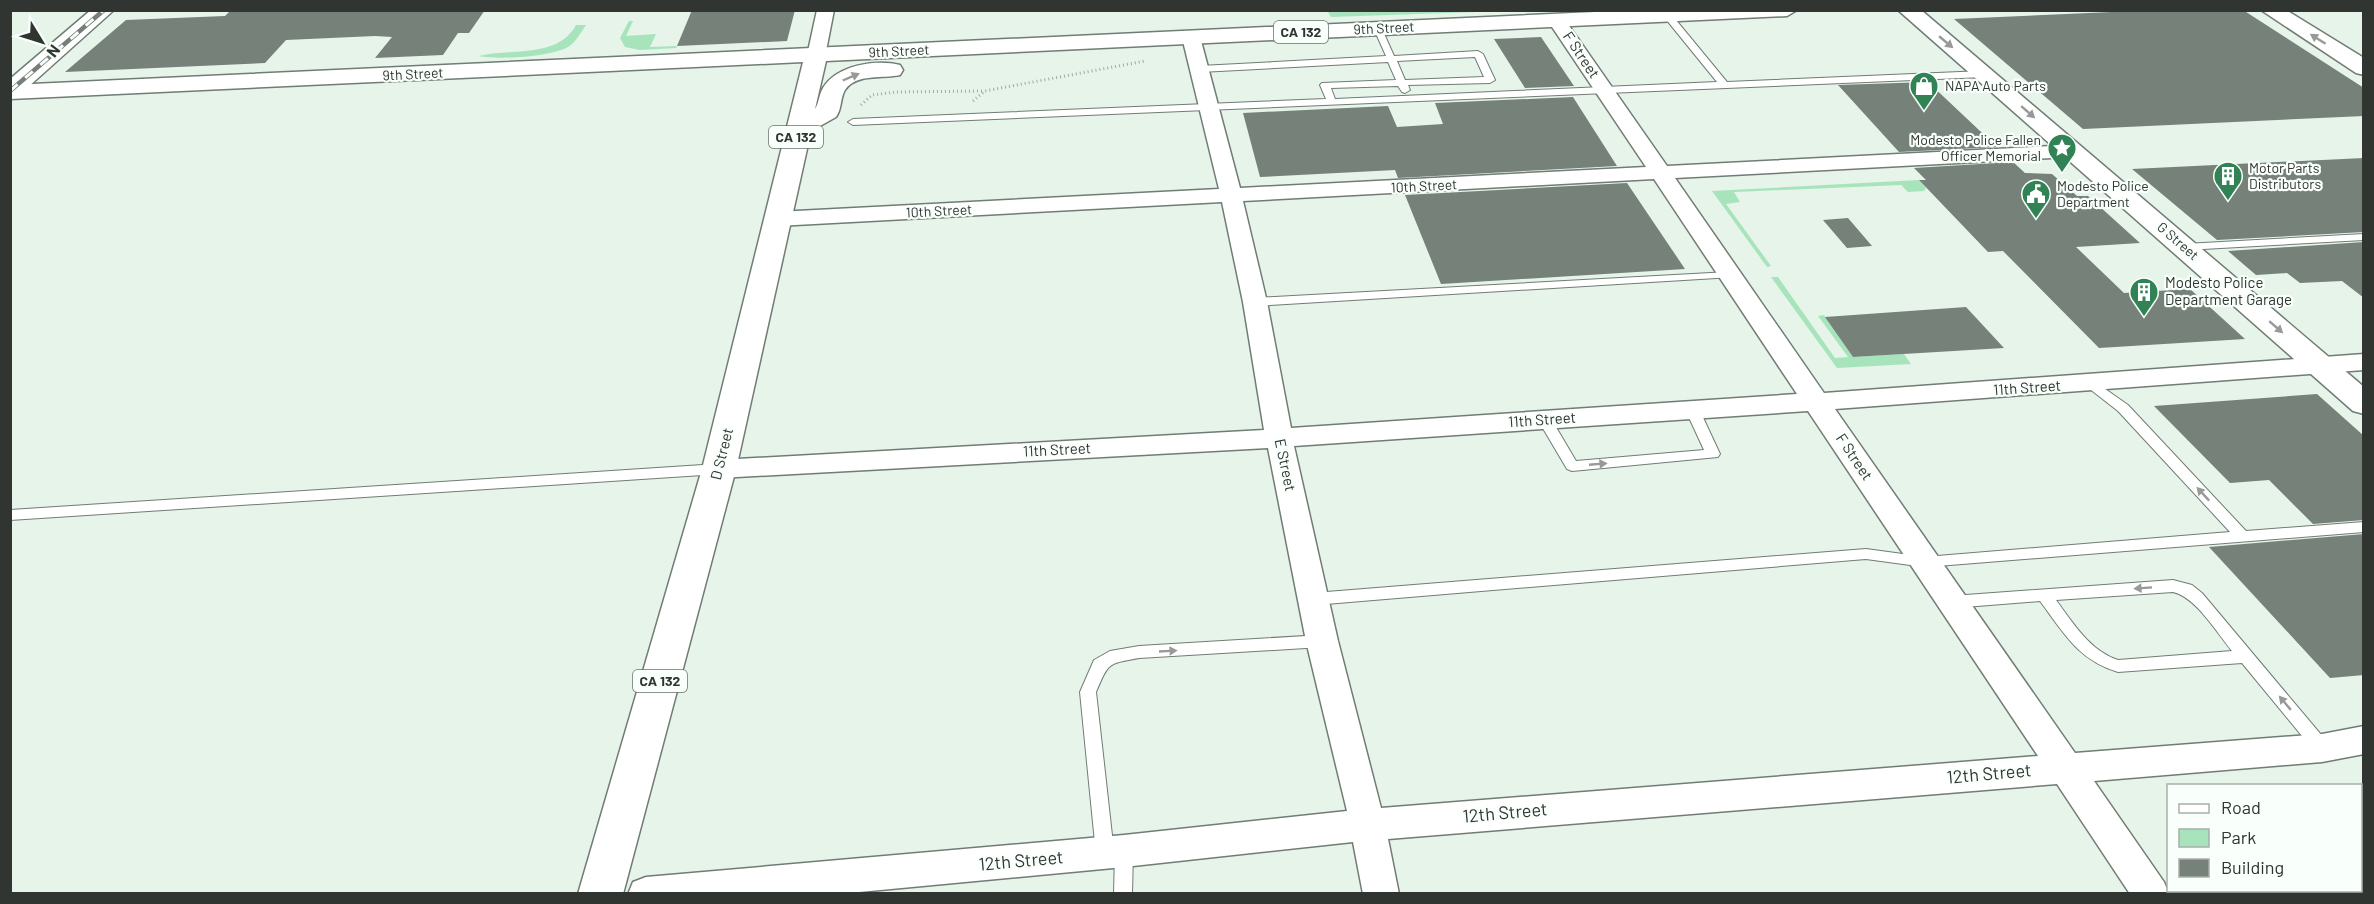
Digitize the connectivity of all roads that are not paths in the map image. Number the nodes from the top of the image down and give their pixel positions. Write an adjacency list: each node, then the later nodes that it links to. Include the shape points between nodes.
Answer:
1 (104, 10): 17 (main road)
2 (826, 10): 10 (street, D Street)
3 (1786, 10): 6 (main road, 9th Street / CA 132)
4 (1908, 10): 14 (main road, G Street, one-way to 14)
5 (2271, 10): 13 (main road, one-way to 5)
6 (1668, 16): 7 (main road, 9th Street / CA 132); 16 (lane)
7 (1557, 21): 8 (main road, 9th Street / CA 132); 18 (street, F Street)
8 (1378, 29): 11 (main road, 9th Street / CA 132); 12 (lane)
9 (969, 47): 10 (main road, 9th Street / CA 132); 11 (main road, 9th Street / CA 132); 23 (main road, one-way to 9, via 828,112 835,87 852,75 926,68)
10 (816, 56): 17 (main road, 9th Street); 23 (main road, D Street / CA 132)
11 (1196, 56): 12 (lane); 21 (street, E Street)
12 (1392, 58): 15 (lane); 15 (lane, via 1478,54 1490,80)
13 (2358, 61)
14 (1984, 74): 16 (lane); 24 (main road, G Street, one-way to 24)
15 (1402, 82): 19 (lane); 20 (lane, via 1325,85)
16 (1725, 86): 18 (lane)
17 (10, 91)
18 (1605, 91): 19 (lane); 25 (street, F Street)
19 (1410, 99): 20 (lane)
20 (1332, 103): 21 (lane)
21 (1211, 108): 22 (lane); 26 (street, E Street)
22 (854, 122)
23 (798, 128): 27 (main road, D Street / CA 132)
24 (2072, 151): 25 (street, 10th Street); 29 (main road, G Street)
25 (1660, 172): 26 (street, 10th Street); 30 (street, F Street)
26 (1231, 197): 27 (street, 10th Street); 31 (street, E Street)
27 (777, 219): 40 (main road, D Street / CA 132)
28 (2364, 237): 29 (lane)
29 (2185, 247): 33 (main road, G Street, one-way to 33)
30 (1729, 275): 31 (lane); 35 (street, F Street)
31 (1255, 302): 39 (street, E Street)
32 (2364, 362): 33 (street, 11th Street)
33 (2320, 364): 34 (street, 11th Street); 36 (main road, G Street)
34 (2091, 384): 35 (street, 11th Street); 43 (lane, one-way to 34, via 2123,408)
35 (1816, 403): 37 (street, 11th Street); 44 (street, F Street)
36 (2364, 404)
37 (1693, 411): 38 (street, 11th Street); 38 (lane, one-way to 37, via 1572,466 1713,453)
38 (1545, 420): 39 (street, 11th Street)
39 (1279, 438): 40 (street, 11th Street); 46 (street, E Street)
40 (719, 469): 41 (lane); 55 (main road, D Street / CA 132)
41 (10, 515)
42 (2364, 527): 43 (lane)
43 (2243, 537): 44 (lane)
44 (1925, 562): 46 (lane, via 1866,554); 47 (street, F Street)
45 (2043, 595): 47 (lane); 49 (lane, one-way to 45, via 2187,590 2173,586); 49 (lane, via 2092,655 2108,664)
46 (1314, 599): 48 (street, E Street)
47 (1952, 602): 52 (street, F Street)
48 (1322, 641): 53 (street, E Street); 54 (lane, one-way to 48, via 1088,692 1100,664 1110,657)
49 (2246, 656): 51 (lane, one-way to 49)
50 (2364, 740): 51 (street, 12th Street)
51 (2322, 748): 52 (street, 12th Street)
52 (2065, 768): 53 (street, 12th Street); 59 (street, F Street)
53 (1368, 825): 54 (street, 12th Street); 58 (street, E Street)
54 (1114, 852): 56 (street, 12th Street); 57 (lane)
55 (600, 894)
56 (646, 894)
57 (1123, 894)
58 (1381, 894)
59 (2151, 894)

